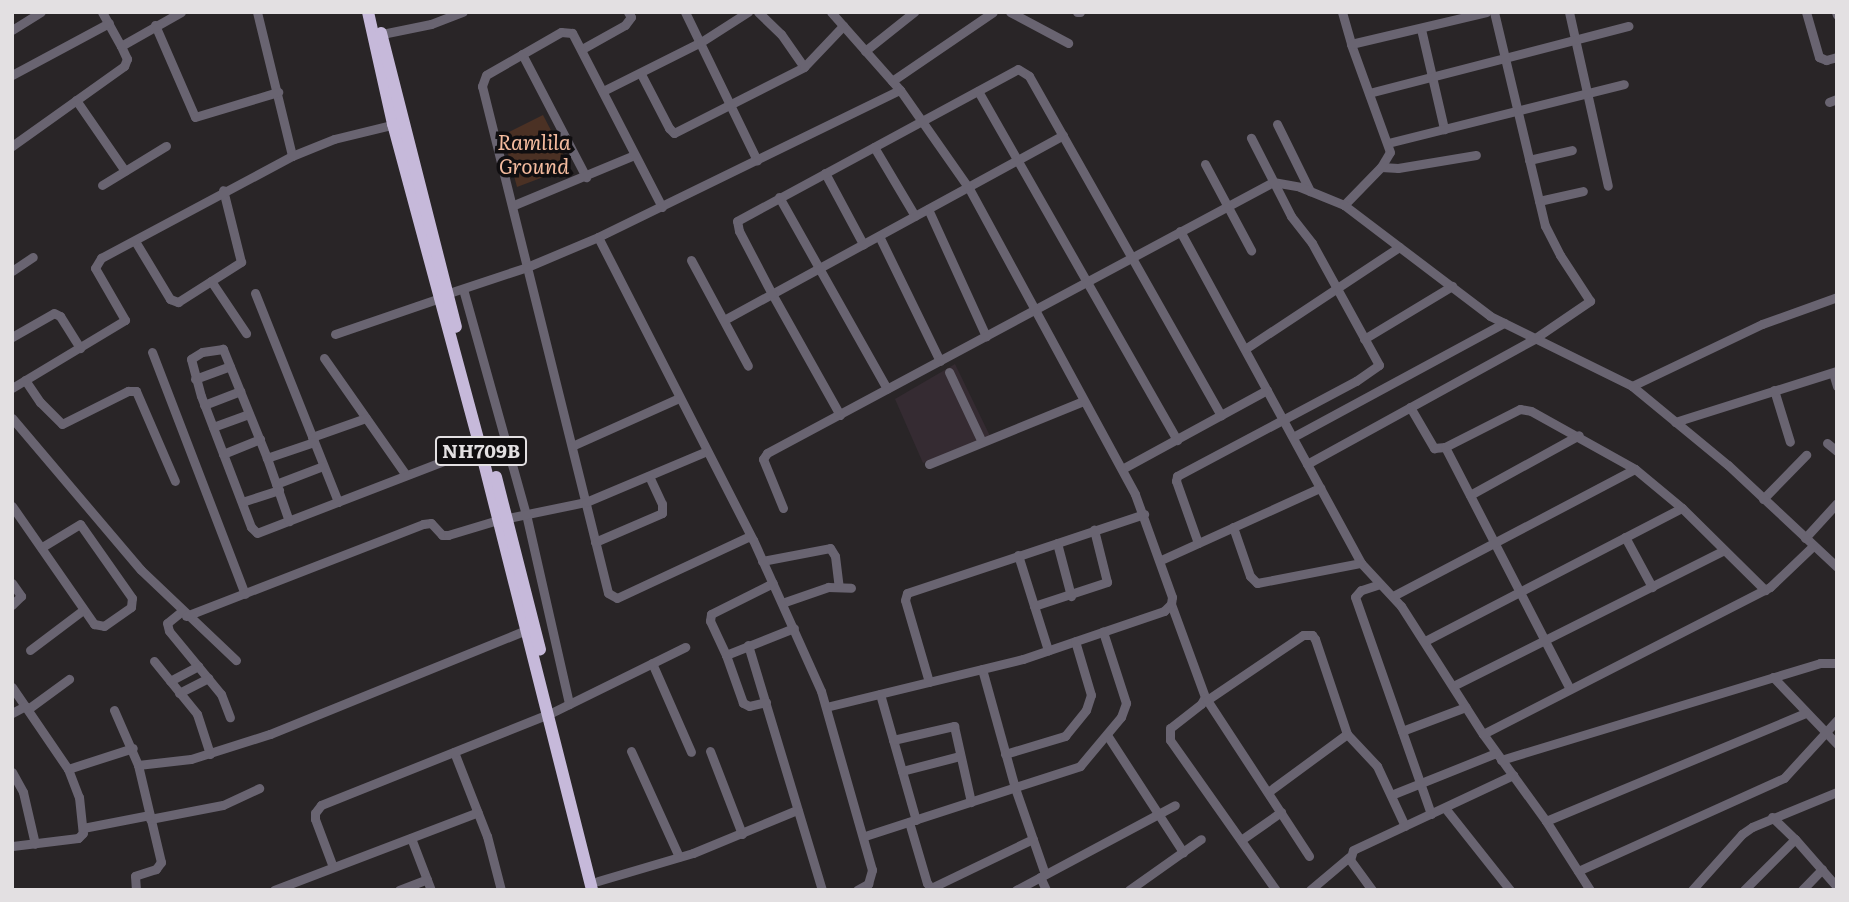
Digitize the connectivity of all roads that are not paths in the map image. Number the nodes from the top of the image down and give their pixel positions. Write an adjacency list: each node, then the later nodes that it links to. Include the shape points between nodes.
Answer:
1 (41, 12): 26 (street)
2 (102, 12): 21 (street)
3 (181, 12): 22 (street)
4 (257, 12): 47 (street)
5 (368, 12): 54 (highway, NH709B)
6 (376, 12): 27 (highway, NH709B)
7 (463, 12): 27 (street)
8 (628, 12): 33 (street, via 629,22)
9 (685, 12): 29 (street)
10 (748, 12): 29 (street)
11 (758, 12): 38 (street)
12 (831, 12): 23 (street)
13 (914, 12): 34 (street)
14 (993, 12): 42 (street)
15 (1010, 12): 30 (street)
16 (1342, 12): 31 (street)
17 (1486, 12): 25 (street)
18 (1494, 12): 36 (street)
19 (1569, 12): 28 (street)
20 (1806, 12): 37 (street, via 1819,57 1826,61)
21 (109, 23): 32 (street); 39 (street)
22 (155, 25): 32 (street); 47 (street, via 193,116)
23 (843, 26): 34 (street); 38 (street)
24 (1628, 26): 28 (street)
25 (1421, 29): 31 (street); 41 (street)
26 (12, 30)
27 (382, 34): 54 (highway, NH709B)
28 (1576, 39): 36 (street); 49 (street)
29 (701, 42): 40 (street); 51 (street)
30 (1068, 43)
31 (1351, 44): 48 (street)
32 (121, 46): 50 (street, via 127,58 124,66)
33 (582, 49): 35 (street, via 568,31); 45 (street)
34 (865, 51): 42 (street)
35 (522, 54): 74 (street); 84 (street, via 482,81)
36 (1506, 57): 41 (street); 52 (street)
37 (1837, 57)
38 (804, 66): 51 (street)
39 (12, 75)
40 (641, 75): 45 (street); 51 (street, via 671,132)
41 (1433, 76): 48 (street); 56 (street)
42 (892, 81): 44 (street)
43 (1624, 84): 49 (street)
44 (900, 90): 53 (street); 67 (street)
45 (603, 91): 64 (street)
46 (978, 91): 53 (street); 57 (street, via 1012,71 1025,72); 69 (street)
47 (278, 92): 66 (street)
48 (1369, 93): 59 (street)
49 (1588, 93): 52 (street); 77 (street)
50 (76, 100): 60 (street); 72 (street)
51 (731, 103): 67 (street)
52 (1517, 111): 56 (street); 68 (street)
53 (924, 121): 62 (street); 78 (street)
54 (399, 123): 66 (street, via 334,139); 110 (highway, NH709B)
55 (1276, 124): 80 (street)
56 (1444, 129): 59 (street)
57 (1063, 135): 69 (street); 98 (street)
58 (1251, 138): 75 (street)
59 (1388, 143): 71 (street, via 1390,152)
60 (12, 146)
61 (166, 146): 72 (street)
62 (874, 147): 73 (street); 89 (street)
63 (1572, 150): 68 (street)
64 (634, 155): 74 (street); 87 (street)
65 (1476, 155): 71 (street)
66 (292, 156): 79 (street)
67 (757, 160): 87 (street)
68 (1530, 160): 83 (street)
69 (1015, 162): 78 (street); 104 (street)
70 (1205, 164): 85 (street)
71 (1381, 167): 86 (street)
72 (125, 171): 76 (street)
73 (825, 173): 82 (street); 94 (street)
74 (586, 177): 84 (street)
75 (1273, 182): 80 (street); 85 (street); 107 (street)
76 (102, 185)
77 (1608, 186)
78 (968, 187): 88 (street); 112 (street)
79 (223, 190): 93 (street); 103 (street, via 242,259)
80 (1310, 191): 86 (street)
81 (1583, 191): 83 (street)
82 (779, 197): 101 (street); 109 (street, via 741,218 737,225)
83 (1539, 201): 120 (street, via 1551,240 1590,301)
84 (513, 205): 100 (street)
85 (1228, 205): 90 (street); 96 (street)
86 (1344, 205): 95 (street)
87 (662, 207): 92 (street)
88 (928, 209): 89 (street); 117 (street)
89 (915, 216): 91 (street)
90 (1180, 231): 98 (street); 122 (street)
91 (879, 236): 94 (street); 125 (street)
92 (598, 237): 100 (street); 139 (street)
93 (135, 241): 103 (street, via 172,301 178,302); 121 (street, via 95,264 125,320)
94 (863, 244): 101 (street)
95 (1399, 247): 105 (street); 107 (street)
96 (1251, 250)
97 (33, 257): 102 (street)
98 (1133, 257): 104 (street); 145 (street)
99 (691, 260): 113 (street)
100 (527, 267): 106 (street); 159 (street)
101 (819, 268): 109 (street); 135 (street)
102 (12, 271)
103 (211, 281): 115 (street)
104 (1087, 281): 112 (street); 155 (street)
105 (1452, 286): 114 (street); 119 (street)
106 (463, 289): 110 (street); 186 (street)
107 (1335, 290): 119 (street); 122 (street)
108 (255, 293): 154 (street)
109 (772, 294): 113 (street); 144 (street)
110 (442, 296): 116 (street); 160 (highway, NH709B); 188 (highway, NH709B)
111 (1837, 297): 132 (street, via 1762,324)
112 (1035, 309): 117 (street); 140 (street)
113 (724, 320): 127 (street)
114 (1504, 323): 120 (street); 152 (street)
115 (246, 333)
116 (335, 334)
117 (986, 336): 125 (street)
118 (12, 337): 121 (street, via 54,313)
119 (1364, 339): 148 (street, via 1378,368)
120 (1534, 339): 132 (street); 142 (street)
121 (80, 348): 131 (street)
122 (1245, 349): 136 (street)
123 (152, 352): 215 (street)
124 (324, 358): 147 (street)
125 (940, 361): 135 (street)
126 (230, 366): 130 (street); 130 (street, via 222,348 202,352 190,360); 138 (street)
127 (748, 366)
128 (949, 372): 156 (street)
129 (1835, 372): 133 (street); 137 (street)
130 (195, 379): 141 (street)
131 (26, 380): 134 (street); 174 (street, via 62,424 136,391)
132 (1632, 386): 149 (street)
133 (1837, 386)
134 (12, 388)
135 (887, 389): 144 (street)
136 (1267, 390): 145 (street); 148 (street)
137 (1774, 390): 149 (street); 157 (street)
138 (240, 391): 141 (street); 143 (street)
139 (680, 398): 159 (street); 162 (street)
140 (1083, 401): 156 (street); 171 (street)
141 (204, 405): 150 (street)
142 (1410, 407): 161 (street, via 1434,447); 168 (street)
143 (249, 414): 150 (street); 153 (street)
144 (840, 415): 184 (street, via 764,456)
145 (1221, 415): 155 (street)
146 (12, 418): 223 (street, via 92,515)
147 (366, 418): 154 (street); 172 (street)
148 (1283, 420): 152 (street); 198 (street, via 1177,476)
149 (1675, 422): 178 (street)
150 (213, 427): 164 (street)
151 (1579, 435): 161 (street, via 1520,409); 170 (street); 177 (street)
152 (1293, 437): 168 (street)
153 (260, 439): 164 (street); 166 (street)
154 (313, 439): 166 (street); 169 (street)
155 (1177, 440): 171 (street)
156 (982, 442): 167 (street)
157 (1790, 442)
158 (1827, 443): 163 (street)
159 (572, 446): 181 (street)
160 (480, 447): 172 (street); 188 (highway, NH709B)
161 (1445, 447): 177 (street)
162 (707, 451): 173 (street); 192 (street)
163 (1837, 452)
164 (223, 454): 179 (street)
165 (1806, 455): 178 (street)
166 (267, 458): 175 (street)
167 (929, 464)
168 (1307, 464): 176 (street)
169 (323, 466): 175 (street); 180 (street)
170 (1635, 468): 185 (street); 197 (street)
171 (1122, 469): 187 (street)
172 (406, 475): 180 (street)
173 (649, 476): 181 (street); 195 (street, via 662,513)
174 (176, 481)
175 (277, 487): 179 (street); 189 (street)
176 (1320, 488): 190 (street); 205 (street)
177 (1470, 495): 197 (street)
178 (1763, 499): 194 (street)
179 (242, 502): 189 (street, via 257,533)
180 (338, 502): 189 (street)
181 (586, 502): 186 (street); 195 (street)
182 (1837, 503): 194 (street)
183 (12, 506): 200 (street)
184 (783, 508)
185 (1682, 508): 193 (street); 201 (street)
186 (526, 514): 188 (street); 253 (street)
187 (1144, 514): 191 (street); 203 (street)
188 (502, 519): 215 (street, via 445,536 431,523 423,524); 224 (highway, NH709B)
189 (289, 521)
190 (1233, 527): 198 (street); 205 (street, via 1250,576 1257,583)
191 (1094, 530): 196 (street); 216 (street, via 1107,582)
192 (750, 536): 195 (street, via 617,597 608,593); 204 (street)
193 (1625, 537): 211 (street); 214 (street)
194 (1805, 538): 199 (street)
195 (595, 542)
196 (1056, 542): 202 (street); 216 (street)
197 (1494, 542): 214 (street); 217 (street)
198 (1198, 543): 203 (street)
199 (1813, 546): 206 (street); 213 (street)
200 (42, 547): 222 (street); 222 (street, via 80,524 133,603 104,626 94,624)
201 (1724, 550): 211 (street); 213 (street)
202 (1018, 555): 221 (street); 245 (street, via 907,593 905,600)
203 (1161, 560): 219 (street)
204 (762, 561): 208 (street); 210 (street, via 830,548)
205 (1361, 563): 209 (street)
206 (1837, 566)
207 (12, 583): 220 (street, via 21,597)
208 (773, 583): 218 (street); 234 (street, via 711,614)
209 (1380, 584): 217 (street); 263 (street, via 1355,597)
210 (839, 587): 212 (street); 218 (street)
211 (1652, 587): 229 (street)
212 (851, 588)
213 (1765, 590): 248 (street)
214 (1520, 591): 228 (street); 229 (street)
215 (246, 594): 223 (street)
216 (1071, 596): 221 (street)
217 (1393, 596): 228 (street)
218 (782, 603): 225 (street)
219 (1171, 604): 226 (street, via 1164,611); 251 (street)
220 (12, 605)
221 (1034, 606): 233 (street)
222 (83, 610): 232 (street)
223 (184, 613): 235 (street); 239 (street, via 172,617 167,627)
224 (530, 628): 258 (highway, NH709B); 275 (street, via 271,734)
225 (794, 628): 230 (street); 254 (street)
226 (1103, 632): 227 (street); 267 (street, via 1126,703)
227 (1075, 641): 233 (street); 276 (street, via 1091,695 1086,710 1058,740)
228 (1425, 641): 246 (street)
229 (1546, 641): 246 (street); 248 (street)
230 (748, 645): 234 (street); 252 (street)
231 (685, 647): 237 (street)
232 (30, 650)
233 (1048, 650): 240 (street)
234 (726, 655): 252 (street, via 743,703)
235 (236, 660)
236 (154, 661): 244 (street)
237 (652, 663): 253 (street); 274 (street)
238 (1837, 663): 241 (street, via 1819,663)
239 (198, 666): 242 (street); 244 (street)
240 (982, 669): 245 (street); 276 (street)
241 (1773, 677): 260 (street); 278 (street)
242 (208, 678): 249 (street); 261 (street)
243 (69, 679): 256 (street)
244 (170, 681): 249 (street)
245 (929, 682): 250 (street)
246 (1453, 686): 255 (street)
247 (12, 687): 256 (street)
248 (1570, 689): 265 (street)
249 (180, 692): 275 (street, via 200,720)
250 (880, 694): 254 (street); 268 (street)
251 (1206, 698): 264 (street, via 1308,634 1315,639); 287 (street); 310 (street, via 1175,722 1168,734)
252 (766, 702): 293 (street)
253 (569, 704): 258 (street)
254 (826, 707): 305 (street)
255 (1466, 707): 263 (street); 265 (street)
256 (27, 708): 259 (street); 280 (street)
257 (114, 710): 270 (street)
258 (552, 712): 273 (street); 323 (highway, NH709B)
259 (12, 713)
260 (1805, 713): 266 (street); 301 (street)
261 (230, 717)
262 (1837, 720): 266 (street)
263 (1402, 731): 284 (street)
264 (1348, 734): 287 (street); 289 (street, via 1374,761)
265 (1483, 734): 278 (street)
266 (1825, 734): 269 (street); 319 (street, via 1784,778)
267 (1107, 735): 286 (street, via 1080,766); 296 (street)
268 (893, 740): 277 (street, via 952,725); 281 (street)
269 (1837, 744)
270 (133, 748): 279 (street); 280 (street)
271 (631, 751): 315 (street)
272 (710, 751): 304 (street)
273 (454, 752): 294 (street); 317 (street, via 317,808 315,820)
274 (691, 752)
275 (210, 754): 279 (street)
276 (1005, 754): 286 (street)
277 (960, 756): 281 (street); 290 (street)
278 (1499, 757): 283 (street); 284 (street)
279 (138, 765): 298 (street)
280 (68, 769): 303 (street, via 79,797)
281 (902, 771): 300 (street)
282 (12, 772): 311 (street, via 23,792)
283 (1513, 775): 292 (street); 301 (street)
284 (1421, 783): 289 (street); 297 (street)
285 (258, 788): 298 (street, via 223,805)
286 (1014, 788): 290 (street); 307 (street)
287 (1268, 792): 295 (street)
288 (1837, 792): 299 (street)
289 (1391, 795): 302 (street)
290 (971, 802): 300 (street)
291 (1175, 805): 296 (street)
292 (1445, 808): 297 (street); 339 (street)
293 (797, 810): 304 (street); 330 (street)
294 (478, 812): 306 (street); 329 (street)
295 (1281, 812): 310 (street); 314 (street)
296 (1158, 814): 313 (street); 320 (street)
297 (1431, 814): 302 (street)
298 (150, 817): 303 (street); 325 (street, via 160,866 135,876)
299 (1772, 817): 309 (street); 341 (street, via 1742,834)
300 (913, 821): 305 (street); 307 (street, via 931,888)
301 (1546, 821): 319 (street)
302 (1405, 826): 316 (street, via 1360,846)
303 (83, 828): 311 (street, via 78,838)
304 (742, 834): 315 (street)
305 (865, 836): 321 (street)
306 (411, 838): 317 (street); 322 (street)
307 (1033, 839): 320 (street)
308 (1201, 839): 313 (street)
309 (1796, 839): 318 (street); 342 (street)
310 (1241, 840): 336 (street)
311 (35, 845): 312 (street)
312 (12, 846)
313 (1183, 852): 335 (street)
314 (1309, 856)
315 (679, 857): 323 (street)
316 (1349, 857): 337 (street); 338 (street)
317 (333, 867): 326 (street)
318 (1822, 869): 324 (street); 343 (street)
319 (1577, 871): 340 (street)
320 (1042, 876): 333 (street); 334 (street)
321 (872, 878): 331 (street); 332 (street)
322 (427, 880): 327 (street); 328 (street)
323 (597, 887)
324 (1837, 887)
325 (136, 890)
326 (274, 890)
327 (399, 890)
328 (430, 890)
329 (501, 890)
330 (822, 890)
331 (857, 890)
332 (877, 890)
333 (1016, 890)
334 (1046, 890)
335 (1129, 890)
336 (1276, 890)
337 (1310, 890)
338 (1372, 890)
339 (1510, 890)
340 (1590, 890)
341 (1692, 890)
342 (1744, 890)
343 (1802, 890)

